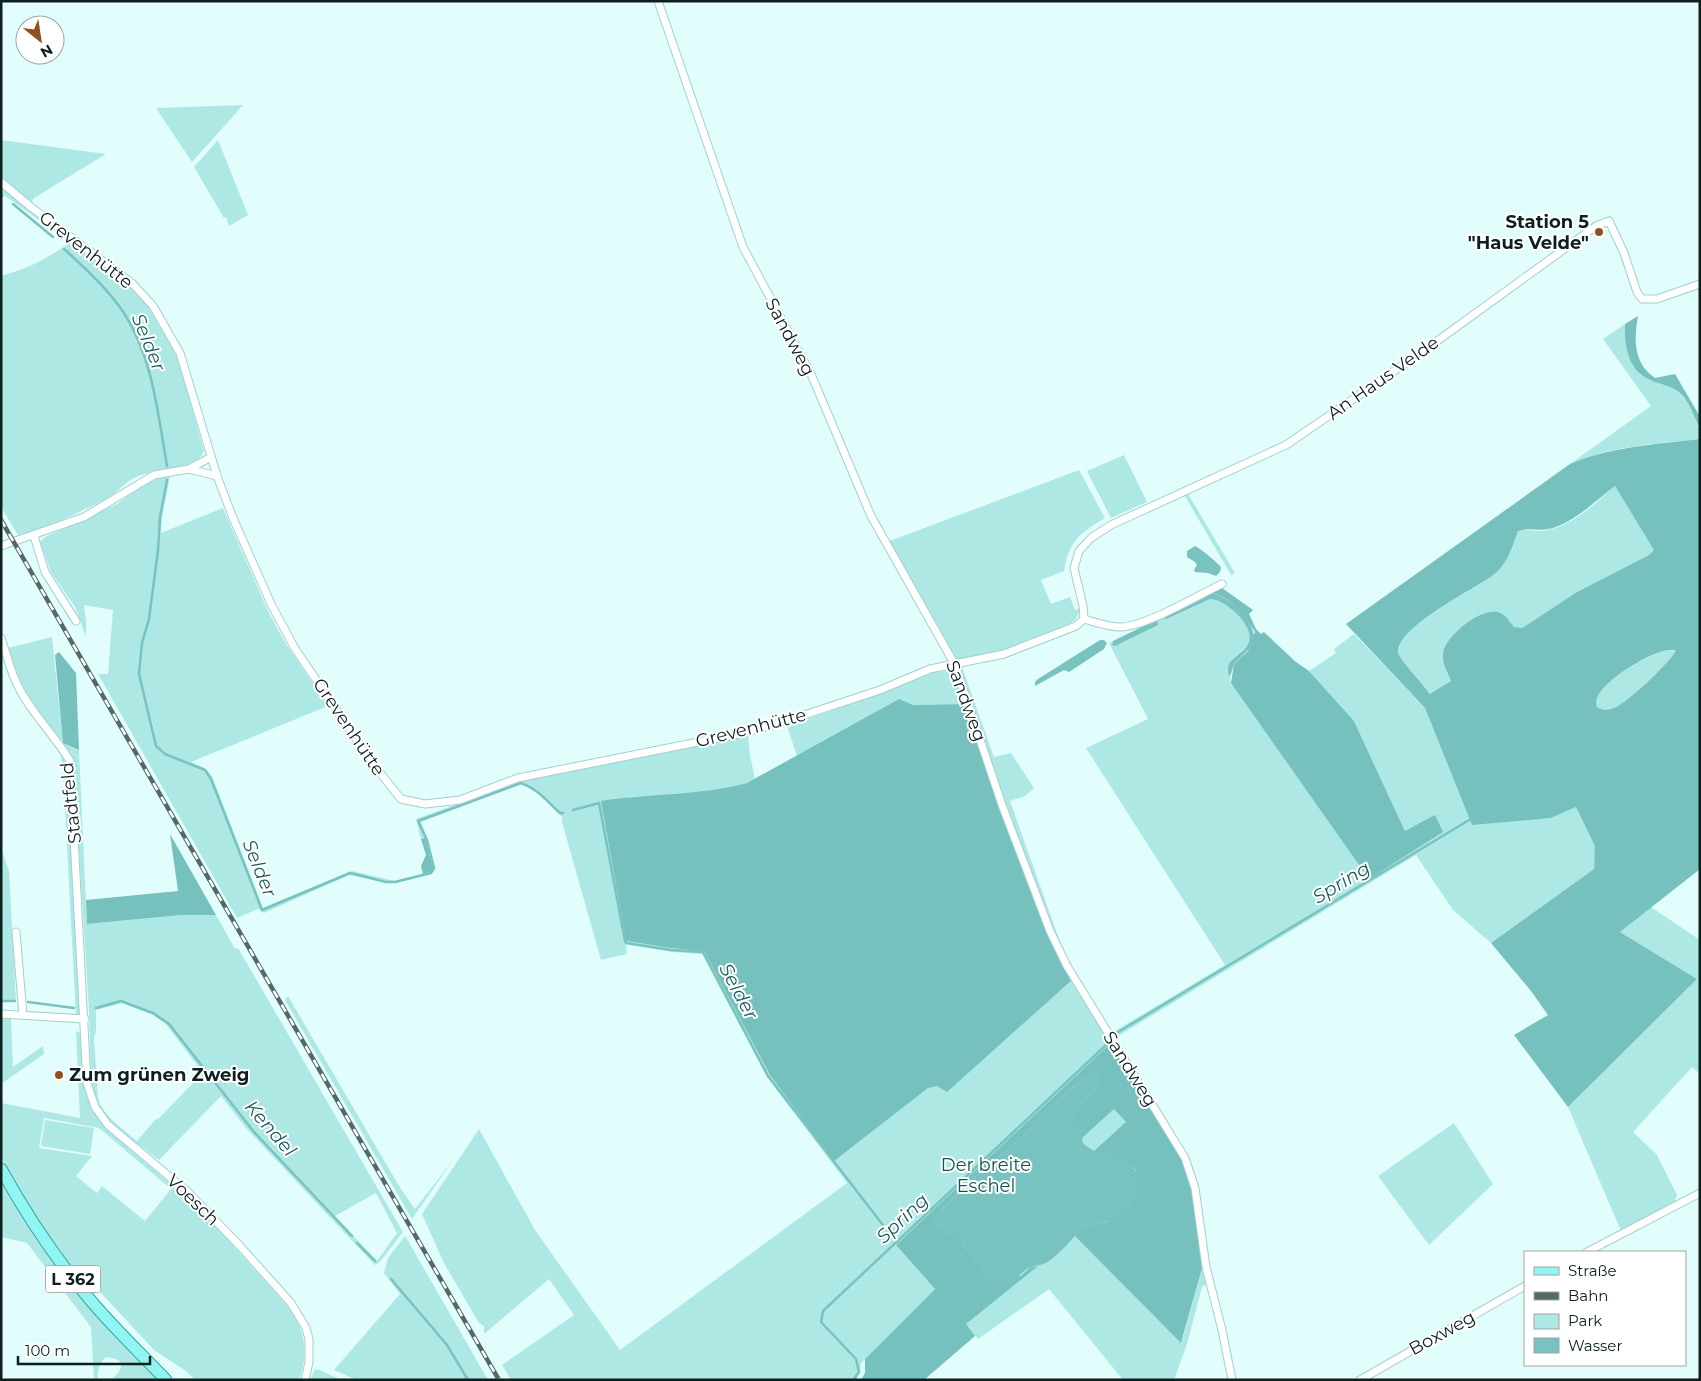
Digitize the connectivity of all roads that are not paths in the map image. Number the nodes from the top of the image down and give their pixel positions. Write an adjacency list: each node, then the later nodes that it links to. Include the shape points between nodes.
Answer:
1 (658, 1): 13 (street, Sandweg, via 743,247 811,374 871,516)
2 (1, 182): 4 (street, Grevenhütte, via 133,284 152,306 180,353)
3 (1700, 284): 10 (street, An Haus Velde, via 1657,299 1642,299 1609,221 1596,226 1286,446 1111,525 1092,538 1079,551 1074,568)
4 (211, 457): 5 (street); 6 (street, Grevenhütte)
5 (189, 469): 6 (street); 7 (street, via 154,475 84,517)
6 (217, 476): 13 (street, Grevenhütte, via 271,604 294,647 401,800 425,804 460,800 518,778 743,733 880,690 930,669)
7 (34, 536): 8 (street); 11 (street, via 45,572)
8 (1, 546)
9 (1222, 584): 10 (street, via 1136,624 1121,627)
10 (1084, 619): 13 (street, via 1076,626 1004,654)
11 (76, 621)
12 (1, 638): 14 (street, Stadtfeld, via 19,688 70,761)
13 (955, 665): 25 (street, Sandweg, via 1002,805 1050,931 1067,966 1185,1158 1195,1188 1206,1267)
14 (78, 896): 18 (street, Voesch)
15 (16, 932): 17 (street)
16 (1, 1014): 17 (street)
17 (23, 1015): 18 (street)
18 (85, 1019): 24 (street, Voesch, via 87,1083 101,1117 206,1210 291,1303 309,1339)
19 (1, 1169): 23 (main road, L 362, via 39,1232 76,1283)
20 (1700, 1193): 21 (street)
21 (1589, 1251)
22 (1524, 1287): 26 (street, Boxweg)
23 (166, 1380)
24 (305, 1380)
25 (1232, 1380)
26 (1360, 1380)

